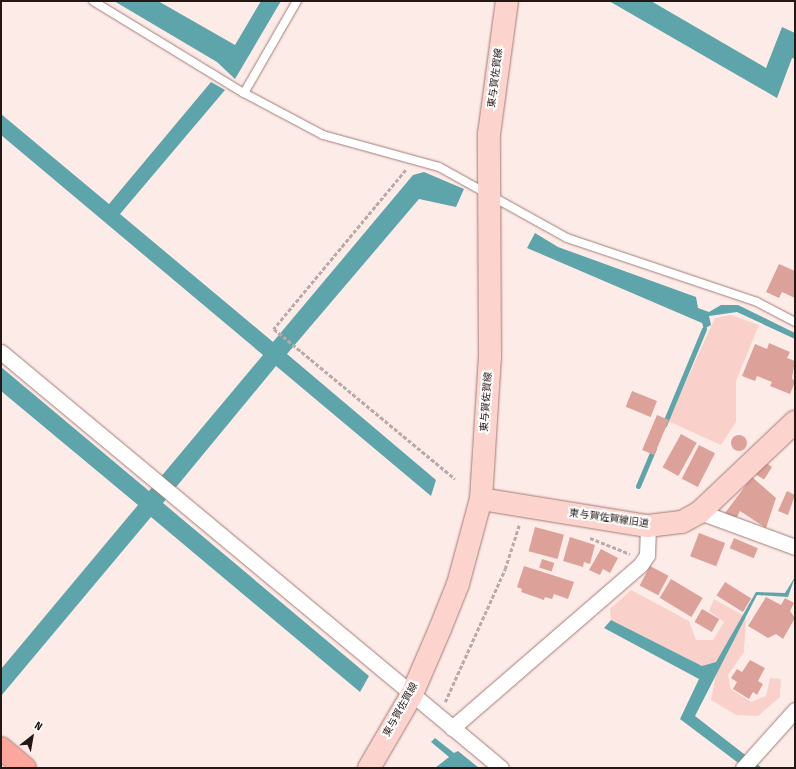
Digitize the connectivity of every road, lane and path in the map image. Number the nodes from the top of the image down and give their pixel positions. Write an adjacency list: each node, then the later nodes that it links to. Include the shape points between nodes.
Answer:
1 (93, 1): 4 (lane)
2 (297, 1): 4 (lane)
3 (507, 5): 6 (main road, 東与賀佐賀線, via 489,134)
4 (244, 93): 5 (lane, via 323,135)
5 (415, 158): 6 (lane, via 439,167); 10 (path, via 274,329)
6 (489, 195): 7 (lane, via 567,238 757,302); 11 (main road, 東与賀佐賀線, via 490,357)
7 (795, 322)
8 (1, 352): 18 (street)
9 (793, 427): 12 (main road, 東与賀佐賀線旧道)
10 (454, 479)
11 (481, 499): 14 (main road, 東与賀佐賀線旧道); 18 (main road, 東与賀佐賀線, via 458,584)
12 (700, 512): 14 (main road, 東与賀佐賀線旧道, via 682,522); 16 (street)
13 (520, 522): 20 (path, via 505,569 445,700)
14 (648, 526): 17 (street, via 647,554)
15 (582, 535): 17 (path, via 618,547)
16 (795, 547)
17 (641, 564): 20 (street)
18 (412, 694): 20 (street); 23 (main road, 東与賀佐賀線)
19 (795, 710): 25 (street)
20 (452, 728): 24 (street)
21 (1, 748): 22 (main road)
22 (25, 768)
23 (369, 768)
24 (501, 768)
25 (743, 768)

